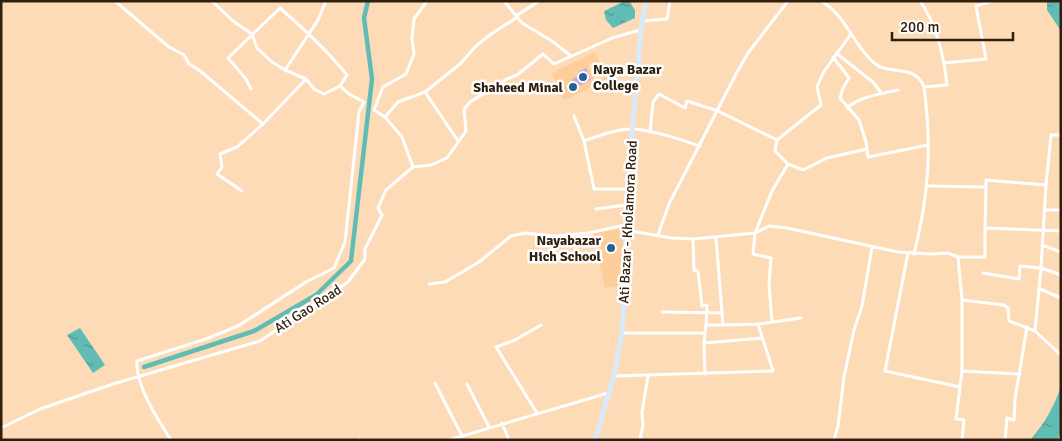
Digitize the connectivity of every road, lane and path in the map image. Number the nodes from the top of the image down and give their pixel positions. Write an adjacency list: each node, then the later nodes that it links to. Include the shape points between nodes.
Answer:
1 (115, 1): 35 (street, via 184,55 189,64)
2 (212, 1): 17 (street)
3 (326, 1): 16 (street, via 318,20)
4 (427, 1): 34 (street, via 414,20 414,54 406,74 383,87 374,108)
5 (504, 1): 13 (street)
6 (540, 1): 13 (street)
7 (646, 1): 14 (main road, Ati Bazar - Kholamora Road)
8 (670, 1): 14 (street, via 667,19)
9 (788, 1): 32 (street, via 748,53)
10 (821, 1): 18 (street, via 835,11)
11 (920, 1): 22 (street, via 928,13)
12 (992, 1): 22 (street, via 976,6 986,58)
13 (516, 17): 20 (street); 29 (street, via 476,46)
14 (643, 21): 15 (main road, Ati Bazar - Kholamora Road)
15 (641, 29): 20 (street); 36 (main road, Ati Bazar - Kholamora Road)
16 (308, 32): 17 (street, via 280,8); 23 (street); 25 (street, via 347,75)
17 (252, 34): 23 (street, via 257,48); 27 (street, via 228,58)
18 (851, 34): 19 (street); 26 (street, via 876,65 914,74)
19 (836, 53): 21 (street); 30 (street, via 873,82)
20 (571, 56): 40 (street, Ati Gao Road, via 554,64 543,54 517,75 506,78 470,102 464,109 466,131)
21 (833, 57): 31 (street, via 849,78 840,98); 39 (street, via 817,87 821,105)
22 (944, 63): 26 (street, via 947,85)
23 (285, 70): 24 (street)
24 (306, 79): 25 (street, via 314,89 324,94); 35 (street)
25 (340, 86): 96 (street, via 364,102 359,112 345,242 334,268 238,326 140,359 137,361)
26 (924, 87): 42 (street)
27 (251, 88)
28 (898, 90): 30 (street)
29 (426, 92): 34 (street, via 398,102); 40 (street)
30 (882, 94): 31 (street, via 853,102)
31 (847, 108): 44 (street, via 859,120)
32 (718, 111): 37 (street, via 688,101 686,108 659,94 653,102); 39 (street); 43 (street)
33 (574, 116): 41 (street)
34 (385, 117): 46 (street, via 402,137)
35 (263, 124): 51 (street, via 237,147 220,154 222,167 216,174)
36 (633, 129): 37 (street); 41 (street, via 600,134); 50 (main road, Ati Bazar - Kholamora Road)
37 (650, 132): 43 (street)
38 (1061, 135): 47 (street, via 1050,135)
39 (777, 140): 45 (street, via 775,151)
40 (458, 141): 46 (street, Ati Gao Road, via 447,158 431,165)
41 (584, 141): 50 (street, via 594,189)
42 (928, 145): 44 (street, via 868,157); 48 (street)
43 (700, 146): 61 (street, via 669,204)
44 (867, 149): 45 (street, via 827,158 804,170)
45 (788, 164): 60 (street)
46 (413, 167): 96 (street, Ati Gao Road, via 386,190 378,208 382,215 365,249 365,259 348,282 260,340)
47 (1046, 184): 49 (street, via 986,180); 54 (street)
48 (928, 186): 49 (street); 68 (street)
49 (986, 187): 57 (street)
50 (628, 189): 52 (main road, Ati Bazar - Kholamora Road)
51 (242, 191)
52 (626, 205): 53 (street); 56 (main road, Ati Bazar - Kholamora Road)
53 (596, 209)
54 (1045, 210): 55 (street); 58 (street)
55 (1061, 210)
56 (626, 228): 61 (street); 73 (street, via 555,236 525,233 511,236 479,262 445,282); 89 (main road, Ati Bazar - Kholamora Road)
57 (985, 228): 58 (street); 69 (street, via 985,258)
58 (1043, 231): 59 (street); 64 (street)
59 (1061, 231)
60 (755, 233): 62 (street); 65 (street, via 768,226 778,227); 81 (street, via 754,254 771,258)
61 (658, 235): 63 (street)
62 (716, 238): 63 (street); 79 (street)
63 (694, 239): 78 (street, via 694,270 698,271 702,306 707,305)
64 (1042, 245): 66 (street); 70 (street)
65 (872, 247): 67 (street); 113 (street)
66 (1061, 252)
67 (908, 253): 68 (street); 101 (street, via 885,371)
68 (914, 254): 69 (street, via 948,253)
69 (958, 257): 76 (street)
70 (1041, 268): 71 (street, via 1020,266 1019,278); 72 (street); 74 (street)
71 (983, 273)
72 (1061, 275)
73 (429, 284)
74 (1040, 289): 75 (street); 87 (street)
75 (1061, 298)
76 (962, 300): 86 (street, via 1004,305 1008,308 1009,321); 93 (street)
77 (662, 312): 78 (street)
78 (707, 312): 79 (street); 84 (street)
79 (722, 313): 85 (street)
80 (801, 318): 81 (street)
81 (772, 322): 82 (street)
82 (758, 324): 85 (street); 90 (street)
83 (541, 325): 103 (street, via 496,347)
84 (706, 325): 85 (street); 88 (street)
85 (723, 325)
86 (1028, 328): 87 (street); 95 (street)
87 (1036, 331): 92 (street)
88 (705, 333): 89 (street); 91 (street)
89 (622, 334): 97 (main road, Ati Bazar - Kholamora Road)
90 (762, 338): 91 (street); 94 (street, via 773,371)
91 (704, 343): 94 (street)
92 (1061, 355)
93 (962, 371): 95 (street); 101 (street)
94 (705, 374): 98 (street)
95 (1020, 374): 115 (street, via 1014,420 1006,418)
96 (139, 376): 106 (street, Ati Gao Road, via 40,409); 108 (street)
97 (614, 376): 98 (street); 102 (main road, Ati Bazar - Kholamora Road)
98 (648, 376): 112 (street)
99 (435, 383): 107 (street)
100 (467, 384): 105 (street)
101 (960, 387): 114 (street, via 956,419 964,420)
102 (609, 393): 103 (street); 111 (main road, Ati Bazar - Kholamora Road)
103 (537, 413): 104 (street)
104 (502, 423): 105 (street); 110 (street)
105 (489, 427): 107 (street)
106 (1, 428)
107 (462, 436): 109 (street)
108 (171, 440)
109 (449, 440)
110 (510, 440)
111 (595, 440)
112 (640, 440)
113 (834, 440)
114 (962, 440)
115 (1005, 440)

